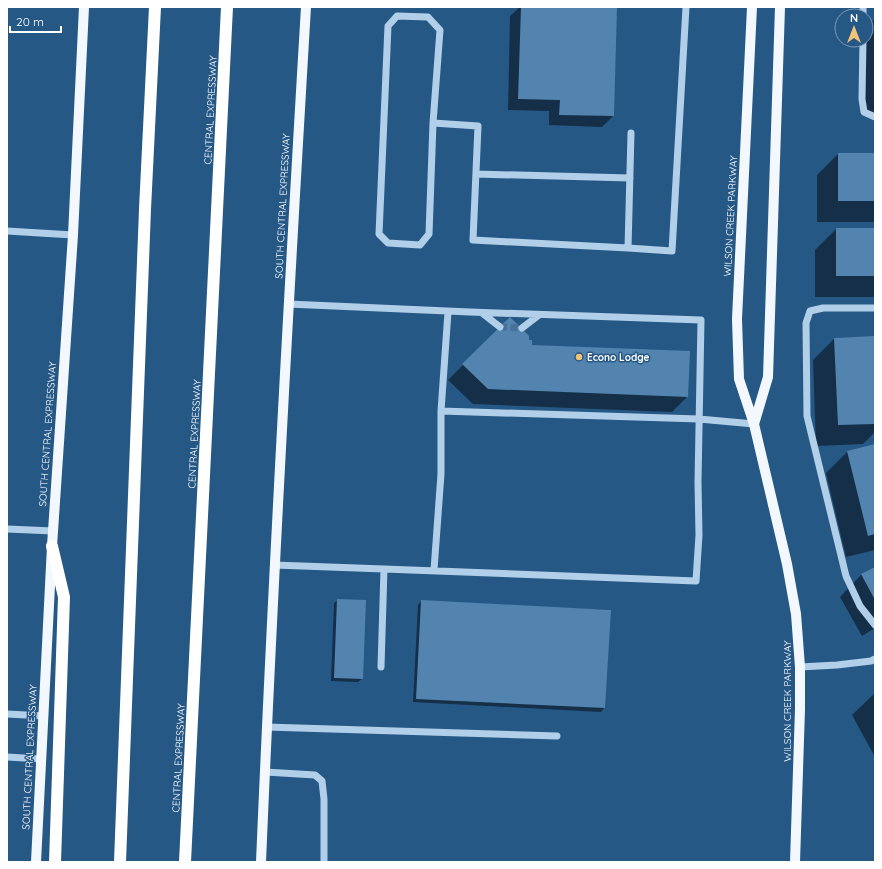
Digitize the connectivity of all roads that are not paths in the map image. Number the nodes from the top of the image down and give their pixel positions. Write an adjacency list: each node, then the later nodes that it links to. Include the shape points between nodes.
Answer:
1 (84, 7): 15 (main road, SOUTH CENTRAL EXPRESSWAY)
2 (155, 7): 46 (highway)
3 (227, 7): 47 (highway, CENTRAL EXPRESSWAY)
4 (306, 7): 17 (main road, SOUTH CENTRAL EXPRESSWAY)
5 (686, 7): 16 (street, via 672,250)
6 (752, 7): 26 (main road, WILSON CREEK PARKWAY, via 737,319 738,379)
7 (780, 7): 26 (main road, WILSON CREEK PARKWAY, via 768,377)
8 (863, 48): 9 (street, via 864,112)
9 (875, 117)
10 (433, 123): 10 (street, via 440,30 428,17 397,16 388,26 379,234 388,243 420,245 428,234); 12 (street, via 478,126)
11 (631, 133): 13 (street)
12 (476, 174): 13 (street); 16 (street, via 473,240)
13 (630, 178): 16 (street)
14 (7, 231): 15 (street)
15 (73, 235): 28 (main road, SOUTH CENTRAL EXPRESSWAY)
16 (628, 248)
17 (288, 304): 19 (street); 30 (main road, SOUTH CENTRAL EXPRESSWAY)
18 (875, 308): 33 (street, via 823,308 810,311 806,323 807,416 846,576 860,606)
19 (448, 312): 20 (street); 24 (street)
20 (482, 313): 21 (street); 22 (street)
21 (539, 315): 23 (street); 25 (street, via 701,320)
22 (500, 327)
23 (522, 328)
24 (441, 411): 25 (street); 32 (street, via 441,474)
25 (699, 419): 26 (street); 32 (street, via 699,534 695,582)
26 (754, 424): 36 (main road, WILSON CREEK PARKWAY, via 787,564 796,614)
27 (7, 529): 28 (street)
28 (53, 531): 29 (main road, SOUTH CENTRAL EXPRESSWAY)
29 (52, 546): 38 (main road, SOUTH CENTRAL EXPRESSWAY); 45 (highway, via 64,597)
30 (274, 565): 31 (street); 39 (main road, SOUTH CENTRAL EXPRESSWAY)
31 (384, 569): 32 (street); 35 (street)
32 (434, 570)
33 (875, 625)
34 (875, 659): 36 (street)
35 (381, 667)
36 (800, 667): 50 (main road, WILSON CREEK PARKWAY)
37 (7, 714): 38 (street)
38 (44, 716): 42 (main road, SOUTH CENTRAL EXPRESSWAY)
39 (266, 727): 40 (street); 43 (main road, SOUTH CENTRAL EXPRESSWAY)
40 (557, 736)
41 (7, 757): 42 (street)
42 (41, 759): 44 (main road, SOUTH CENTRAL EXPRESSWAY)
43 (265, 772): 48 (main road, SOUTH CENTRAL EXPRESSWAY); 49 (street, via 315,775 322,782)
44 (36, 862)
45 (54, 862)
46 (120, 862)
47 (185, 862)
48 (261, 862)
49 (324, 862)
50 (795, 862)

